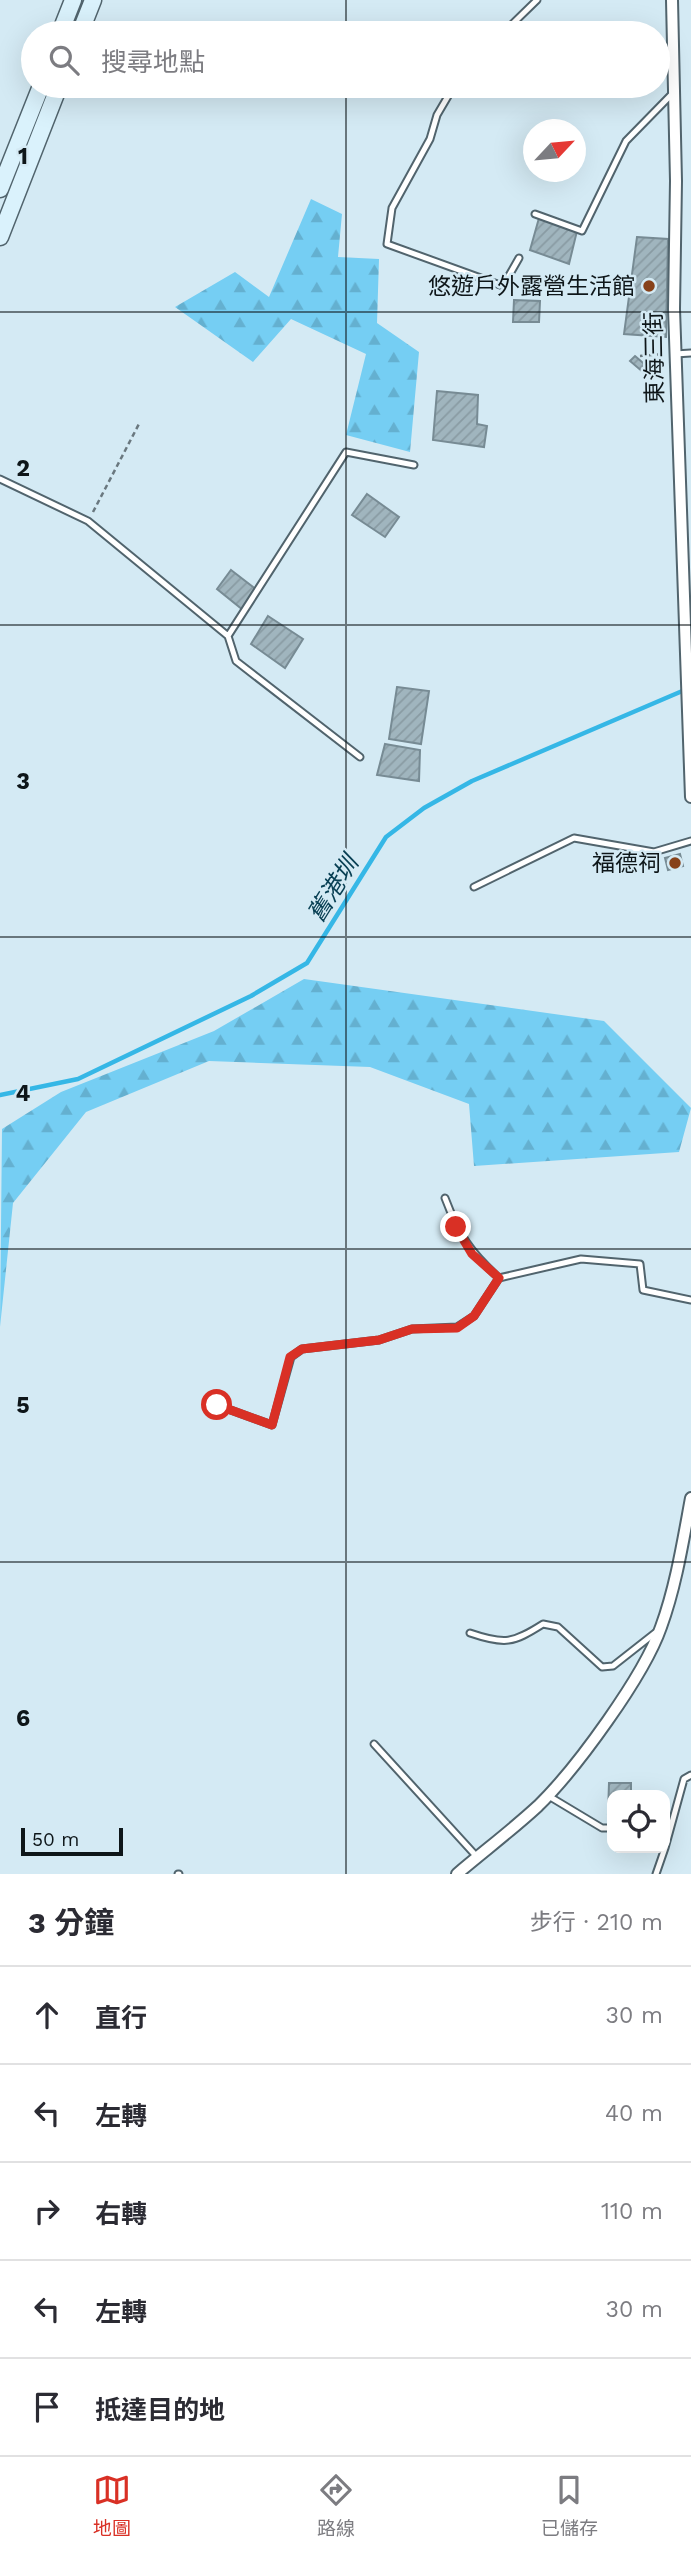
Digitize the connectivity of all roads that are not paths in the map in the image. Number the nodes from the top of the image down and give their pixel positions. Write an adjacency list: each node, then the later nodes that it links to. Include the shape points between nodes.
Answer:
1 (73, 0): 5 (main road)
2 (93, 0): 6 (main road)
3 (537, 0): 7 (lane)
4 (672, 0): 8 (street, 東海三街)
5 (65, 21)
6 (85, 21)
7 (515, 21)
8 (674, 92): 9 (lane); 19 (street, 東海三街)
9 (670, 96)
10 (36, 98): 14 (main road)
11 (54, 98): 16 (main road)
12 (447, 98): 17 (lane, via 392,208 387,244 503,286)
13 (668, 98): 15 (lane, via 626,141 582,231)
14 (0, 189)
15 (535, 214)
16 (0, 237)
17 (519, 258)
18 (691, 353): 19 (lane)
19 (675, 354): 23 (street, 東海三街)
20 (414, 465): 22 (lane, via 346,452)
21 (0, 479): 22 (lane, via 88,521)
22 (228, 636): 24 (lane, via 236,661)
23 (688, 647): 25 (street, 東海三街, via 685,673)
24 (360, 757)
25 (691, 797)
26 (691, 841): 27 (lane, via 654,852 574,838)
27 (474, 887)
28 (445, 1198): 29 (lane, via 472,1254)
29 (499, 1278): 30 (lane, via 581,1259 640,1264 643,1290); 31 (lane, via 474,1316 457,1328 412,1329 379,1340 296,1352 290,1357 272,1425)
30 (691, 1300)
31 (217, 1405)
32 (691, 1498): 33 (street)
33 (661, 1629): 34 (lane, via 613,1666 602,1667 558,1627 543,1624 516,1640 496,1642); 37 (street, via 627,1690)
34 (470, 1633)
35 (374, 1744): 41 (lane)
36 (691, 1774): 39 (lane, via 679,1791)
37 (547, 1795): 38 (lane); 41 (street)
38 (607, 1828)
39 (670, 1828)
40 (663, 1853): 45 (lane)
41 (478, 1858): 42 (street)
42 (467, 1865): 43 (street); 44 (lane)
43 (457, 1874)
44 (475, 1874)
45 (656, 1874)

